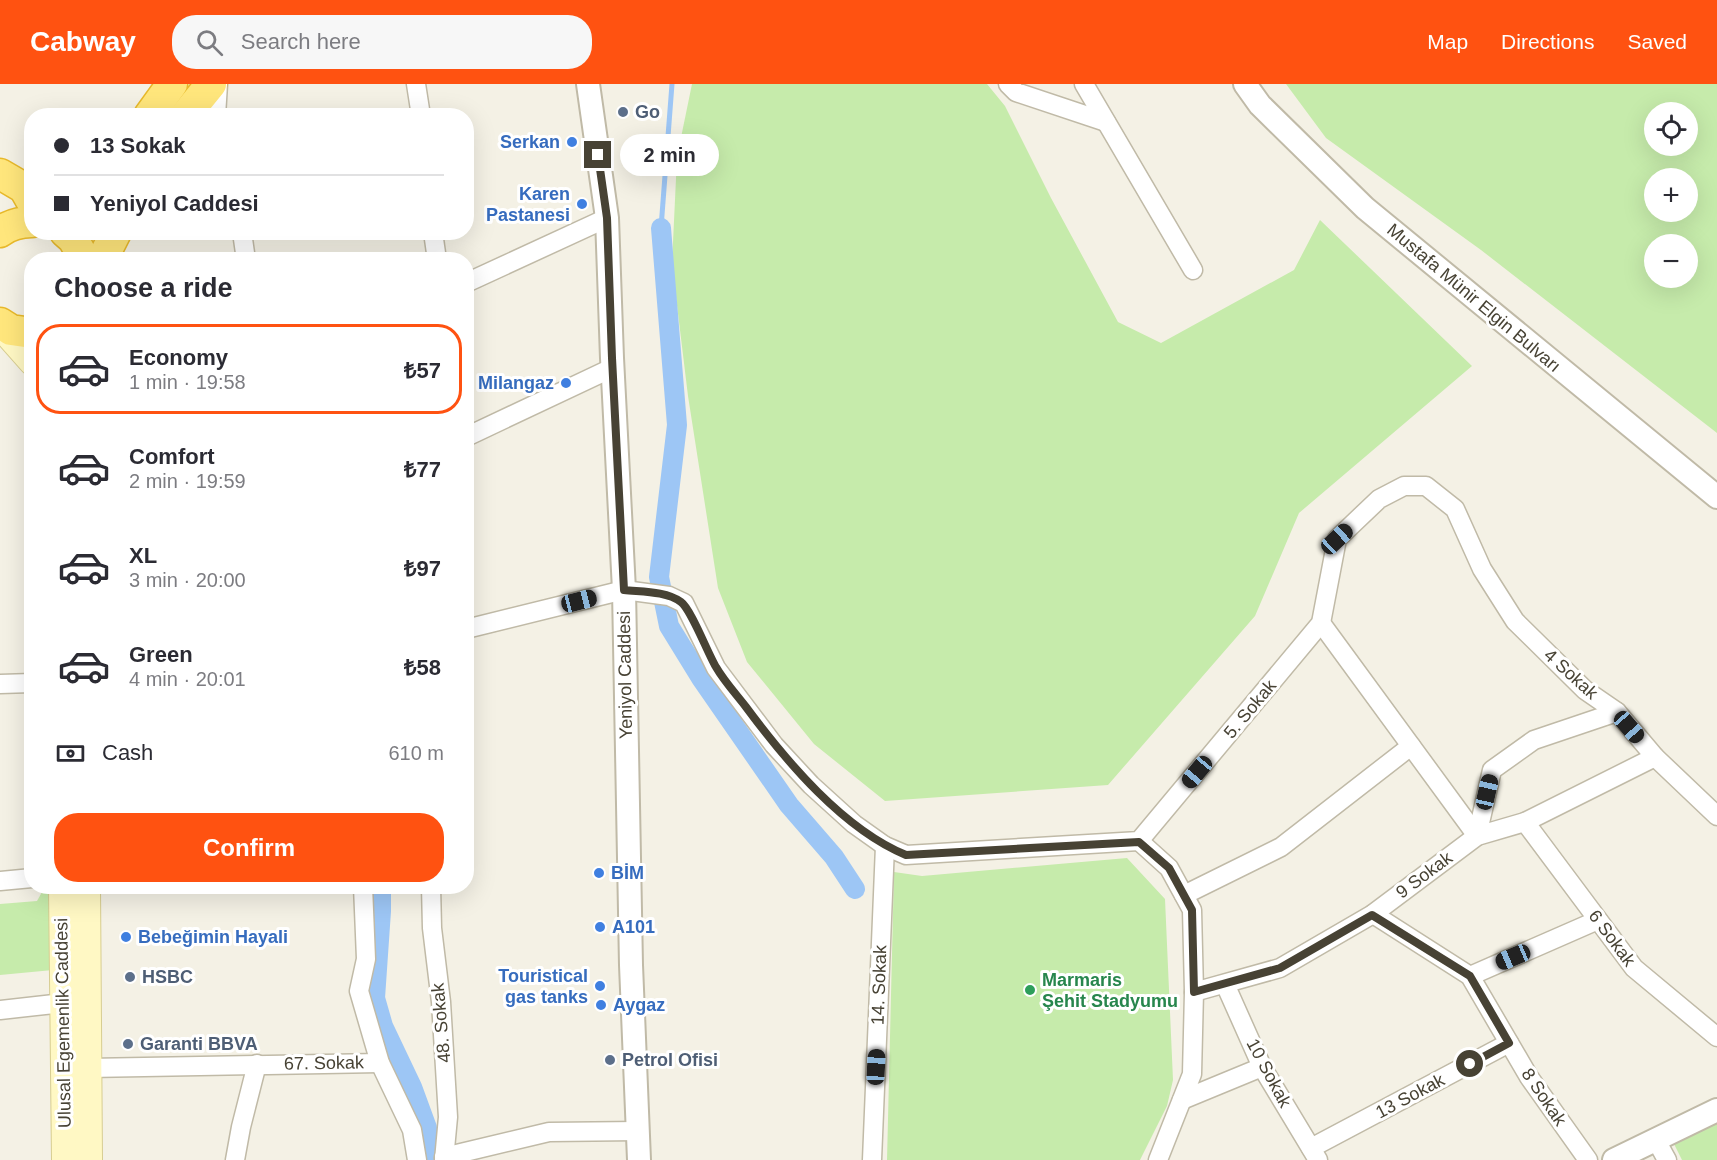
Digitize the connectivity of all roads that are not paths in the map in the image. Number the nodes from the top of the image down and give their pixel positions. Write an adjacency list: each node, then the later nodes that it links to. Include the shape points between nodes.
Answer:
1 (211, 84): 10 (highway)
2 (218, 84): 11 (street)
3 (416, 84): 12 (street)
4 (588, 84): 16 (street, Yeniyol Caddesi)
5 (1008, 84): 13 (street, via 1016,92)
6 (1084, 84): 13 (street)
7 (1245, 84): 26 (street, Mustafa Münir Elgin Bulvarı, via 1260,105 1365,208)
8 (169, 86): 9 (highway)
9 (154, 108)
10 (192, 108)
11 (216, 108)
12 (420, 108)
13 (1106, 122): 19 (street)
14 (0, 174): 15 (highway)
15 (24, 188)
16 (607, 218): 20 (street); 24 (street, Yeniyol Caddesi)
17 (24, 222): 18 (highway)
18 (0, 232)
19 (1192, 270)
20 (474, 279)
21 (0, 324): 22 (highway); 23 (main road)
22 (24, 332)
23 (24, 352)
24 (612, 368): 25 (street); 28 (street, Yeniyol Caddesi)
25 (474, 434)
26 (1717, 497)
27 (1455, 509): 29 (street, 5. Sokak, via 1426,486 1404,486 1379,499 1337,539); 33 (street, 4 Sokak, via 1482,569 1515,621 1585,690)
28 (624, 590): 30 (street); 40 (street, via 669,596 684,603 716,668 774,745 811,785); 65 (street, Yeniyol Caddesi)
29 (1321, 623): 34 (street); 39 (street, 5. Sokak)
30 (474, 627)
31 (24, 683): 32 (street)
32 (0, 684)
33 (1617, 712): 35 (street, 4 Sokak); 38 (street, via 1534,740 1492,770)
34 (1411, 746): 38 (street); 49 (street, via 1281,847)
35 (1655, 757): 36 (street, 4 Sokak); 37 (street, 9 Sokak)
36 (1717, 816)
37 (1525, 822): 38 (street, 9 Sokak); 51 (street, 6 Sokak)
38 (1477, 836): 50 (street, 9 Sokak)
39 (1139, 842): 40 (street, via 906,855); 49 (street, via 1169,868)
40 (885, 846): 74 (street, 14. Sokak)
41 (24, 868): 42 (street)
42 (0, 870)
43 (24, 879): 44 (street)
44 (0, 881)
45 (62, 894): 55 (main road, Ulusal Egemenlik Caddesi)
46 (87, 894): 62 (main road, Ulusal Egemenlik Caddesi)
47 (363, 894): 59 (street, via 366,959 359,991)
48 (431, 894): 68 (street, 48. Sokak, via 448,1117)
49 (1184, 895): 54 (street, via 1192,910)
50 (1372, 915): 52 (street, 8 Sokak); 53 (street, 9 Sokak, via 1280,968)
51 (1598, 920): 52 (street); 57 (street, 6 Sokak, via 1634,968)
52 (1470, 976): 58 (street, 8 Sokak)
53 (1225, 984): 54 (street, 9 Sokak); 61 (street, 10 Sokak)
54 (1194, 992): 63 (street, via 1192,1074)
55 (63, 1004): 56 (street); 69 (main road, Ulusal Egemenlik Caddesi)
56 (0, 1010)
57 (1717, 1037)
58 (1509, 1043): 67 (street, 13 Sokak); 76 (street, 8 Sokak)
59 (380, 1063): 60 (street, 67. Sokak); 72 (street, via 412,1130)
60 (257, 1064): 62 (street, 67. Sokak); 71 (street)
61 (1262, 1067): 63 (street); 67 (street, 10 Sokak)
62 (88, 1068): 70 (main road, Ulusal Egemenlik Caddesi)
63 (1182, 1100): 75 (street)
64 (1717, 1110): 66 (street)
65 (638, 1131): 68 (street, via 549,1132); 73 (street, Yeniyol Caddesi)
66 (1656, 1140): 77 (street); 78 (street)
67 (1315, 1154)
68 (444, 1159)
69 (65, 1160)
70 (89, 1160)
71 (235, 1160)
72 (417, 1160)
73 (639, 1160)
74 (872, 1160)
75 (1158, 1160)
76 (1588, 1160)
77 (1614, 1160)
78 (1667, 1160)

